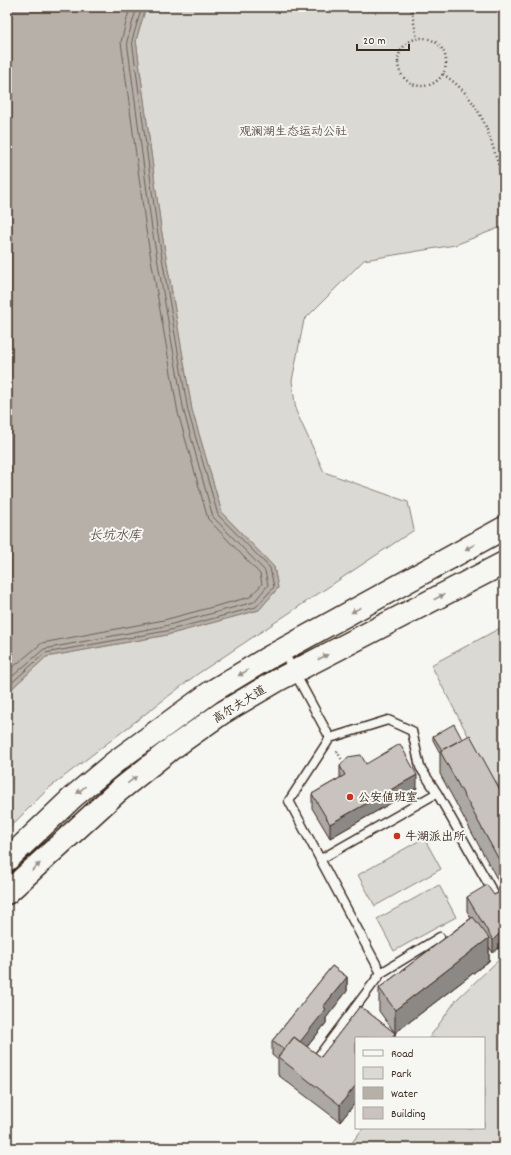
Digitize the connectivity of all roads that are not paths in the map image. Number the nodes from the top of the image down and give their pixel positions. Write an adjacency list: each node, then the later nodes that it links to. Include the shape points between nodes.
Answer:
1 (504, 528): 3 (main road, 高尔夫大道, one-way to 3)
2 (500, 566): 4 (main road, 高尔夫大道, one-way to 2)
3 (283, 650): 4 (lane); 8 (main road, 高尔夫大道, one-way to 8, via 211,692 160,727 73,797)
4 (294, 672): 5 (lane); 9 (main road, 高尔夫大道, one-way to 4, via 116,793 171,749 222,714)
5 (330, 738): 6 (lane, via 388,720 412,731 420,767); 7 (lane, via 289,801)
6 (437, 793): 7 (lane); 10 (lane)
7 (321, 859): 12 (lane)
8 (7, 860)
9 (7, 893)
10 (494, 894)
11 (440, 937): 12 (lane)
12 (381, 973): 13 (lane)
13 (318, 1057)

